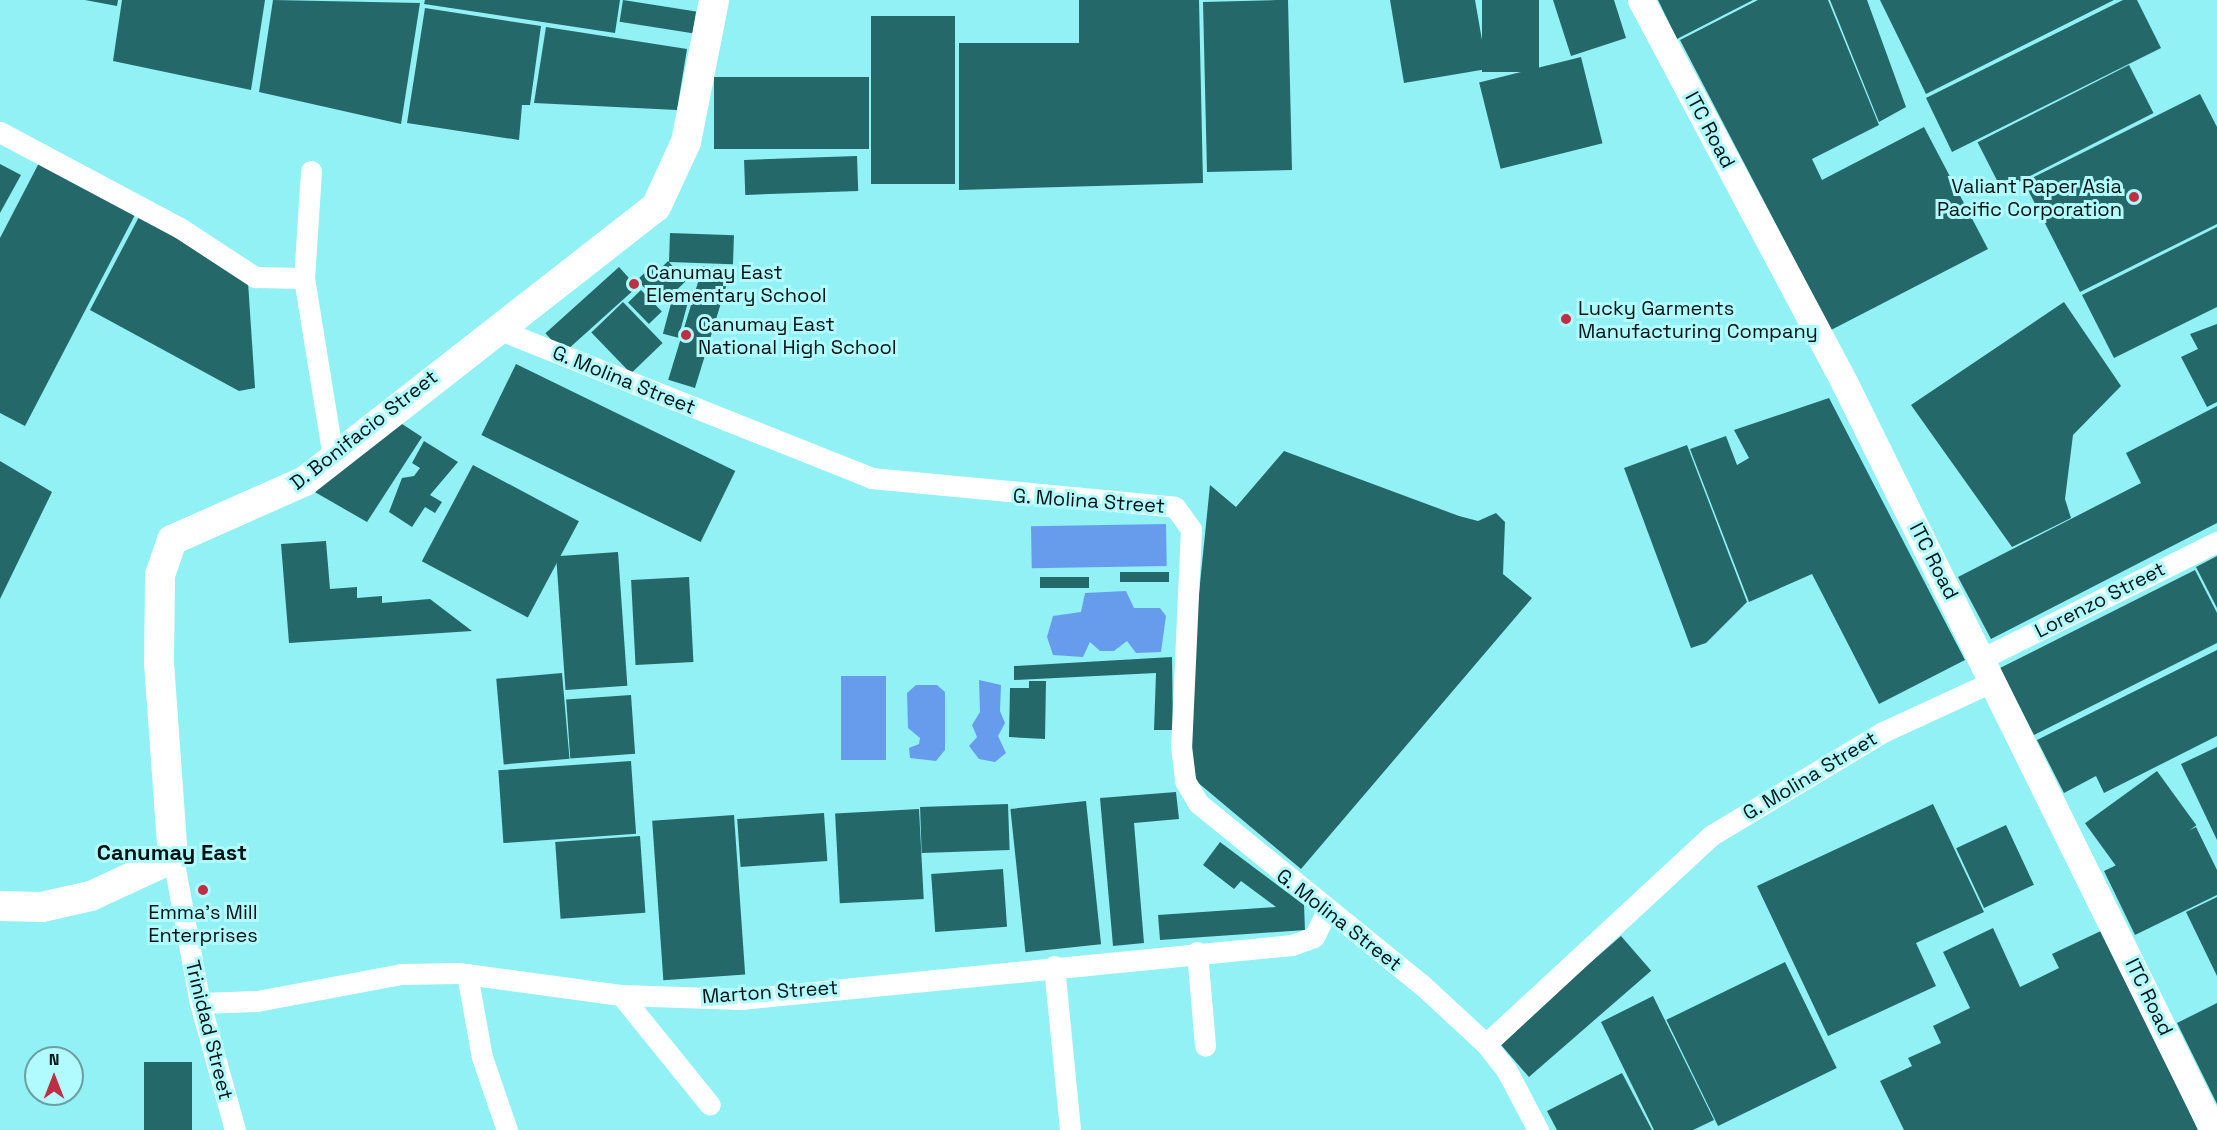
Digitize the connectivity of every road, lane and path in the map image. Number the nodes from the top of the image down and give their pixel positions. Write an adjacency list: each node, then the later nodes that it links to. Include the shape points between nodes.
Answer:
1 (714, 0): 6 (main road, D. Bonifacio Street, via 686,142 662,197 638,223)
2 (1641, 0): 9 (street, ITC Road)
3 (0, 132): 5 (street, via 180,228 255,277)
4 (311, 171): 5 (street)
5 (304, 278): 7 (street)
6 (495, 328): 7 (main road, D. Bonifacio Street); 12 (street, G. Molina Street, via 871,478 1175,507 1191,529 1182,703 1185,781 1198,803 1227,832)
7 (333, 458): 10 (main road, D. Bonifacio Street, via 282,494 184,532 166,550 160,575 160,698)
8 (2217, 542): 9 (street, Lorenzo Street)
9 (1989, 670): 18 (street, G. Molina Street, via 1712,835); 25 (street, ITC Road)
10 (173, 858): 11 (main road, via 91,896 42,907); 17 (street, Trinidad Street)
11 (0, 906)
12 (1326, 912): 13 (street, Marton Street, via 1314,937 1305,941); 18 (street, G. Molina Street, via 1421,984)
13 (1197, 952): 14 (street, Marton Street); 19 (street)
14 (1054, 966): 16 (street, Marton Street, via 741,999); 23 (street)
15 (467, 974): 16 (street, Marton Street); 17 (street, Marton Street, via 402,974 257,1001); 22 (street, via 482,1057)
16 (621, 995): 20 (street)
17 (200, 1003): 21 (street, Trinidad Street)
18 (1486, 1044): 24 (street, G. Molina Street, via 1507,1071)
19 (1205, 1047)
20 (710, 1105)
21 (235, 1130)
22 (507, 1130)
23 (1070, 1130)
24 (1538, 1130)
25 (2213, 1130)

